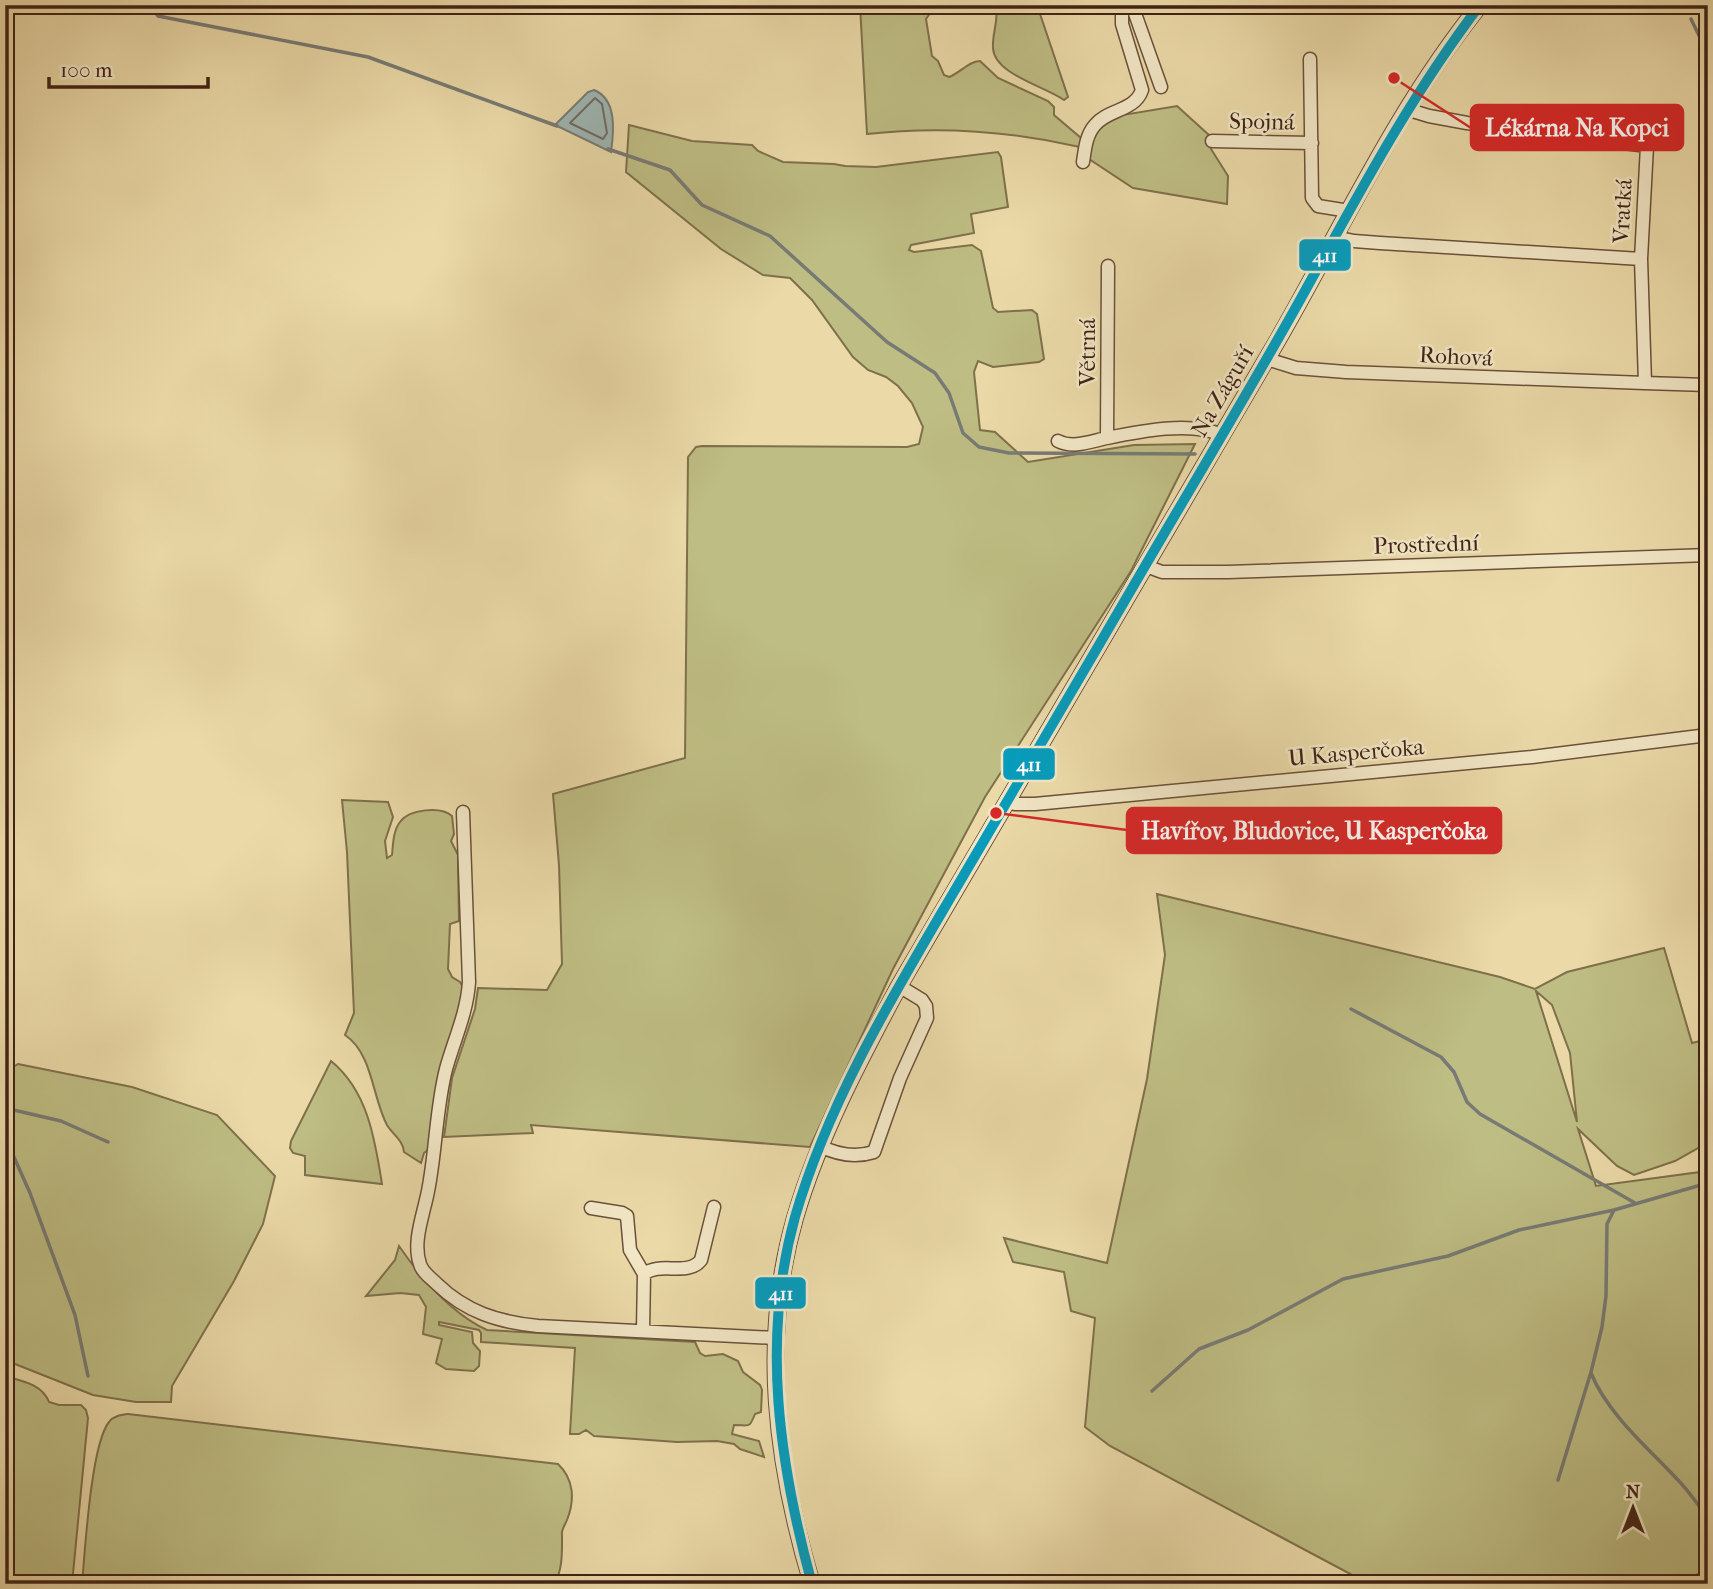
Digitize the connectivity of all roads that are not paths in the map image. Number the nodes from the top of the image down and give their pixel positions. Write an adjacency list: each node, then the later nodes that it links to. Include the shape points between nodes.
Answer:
1 (1122, 5): 9 (street, via 1122,24 1141,94 1094,126)
2 (1132, 5): 5 (street)
3 (1480, 5): 6 (street, Na Záguří)
4 (1310, 60): 8 (street, Spojná)
5 (1161, 87)
6 (1406, 109): 10 (street, Na Záguří); 12 (street, Vratká, via 1467,124 1647,146)
7 (1212, 141): 8 (street, Spojná)
8 (1312, 143): 10 (street, Spojná, via 1312,198 1318,206)
9 (1083, 162)
10 (1349, 211): 11 (street, Na Záguří)
11 (1335, 237): 12 (street, Vratká); 14 (street, Na Záguří)
12 (1641, 259): 15 (street)
13 (1108, 266): 18 (street, Větrná)
14 (1266, 359): 15 (street, Rohová, via 1296,368 1346,372); 17 (street, Na Záguří)
15 (1645, 383): 16 (street, Rohová)
16 (1707, 385)
17 (1222, 435): 18 (street, via 1190,428); 21 (street, Na Záguří)
18 (1107, 438): 19 (street)
19 (1058, 441)
20 (1708, 555): 21 (street, Prostřední, via 1228,572 1162,572)
21 (1146, 566): 23 (street, Na Záguří)
22 (1708, 735): 23 (street, U Kasperčoka, via 1409,769 1035,804)
23 (1007, 802): 25 (street, Na Záguří)
24 (463, 812): 30 (street, via 468,1001 446,1071 419,1237 420,1267 451,1297 505,1322)
25 (899, 986): 26 (street, Na Záguří); 26 (street, via 922,1000 927,1018 874,1152 849,1156)
26 (820, 1146): 31 (street, Na Záguří, via 787,1250)
27 (714, 1207): 29 (street, via 697,1265)
28 (591, 1208): 29 (street, via 627,1216 630,1250)
29 (644, 1274): 30 (street)
30 (643, 1330): 31 (street)
31 (775, 1338): 32 (street, Na Záguří, via 781,1456)
32 (811, 1584)

